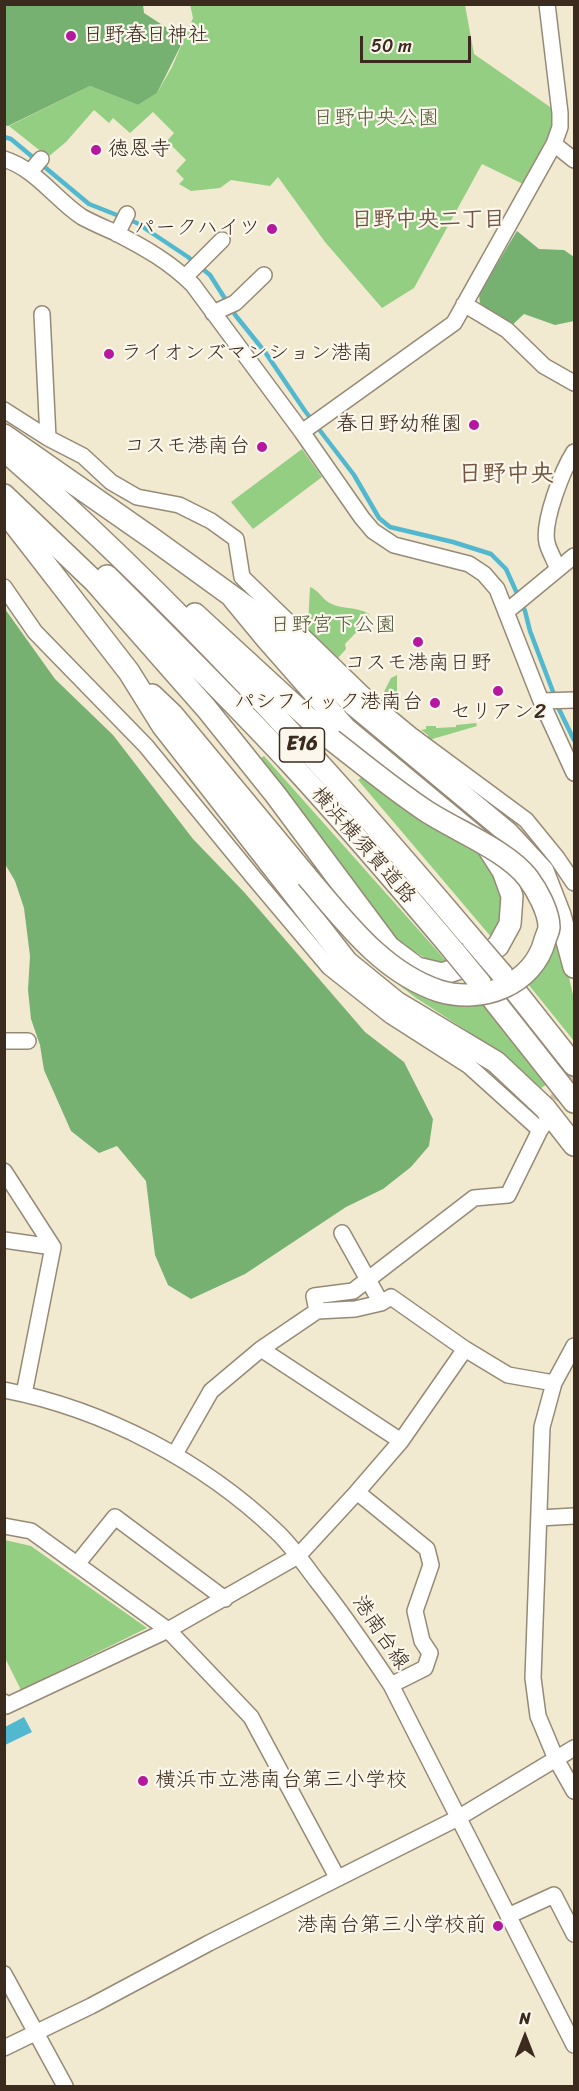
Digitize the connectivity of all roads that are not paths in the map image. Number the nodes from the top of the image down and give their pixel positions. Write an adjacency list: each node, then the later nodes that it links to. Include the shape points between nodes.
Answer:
1 (547, 4): 2 (street, via 560,113)
2 (554, 144): 4 (street); 8 (street)
3 (4, 159): 6 (street, via 34,167 67,206 84,218 122,225 154,253)
4 (574, 160)
5 (222, 240): 6 (street)
6 (192, 270): 9 (street)
7 (264, 275): 9 (street)
8 (464, 304): 11 (street, via 507,330 544,366); 13 (street, via 454,322)
9 (223, 309): 13 (street)
10 (42, 314): 15 (street)
11 (574, 383)
12 (4, 410): 15 (street)
13 (304, 430): 27 (street, via 362,518 381,538 394,545 469,564 484,574)
14 (4, 435): 26 (highway)
15 (48, 438): 32 (street, via 83,456 111,482 137,497 179,506 211,521 236,539 242,577 371,702 526,820)
16 (4, 450): 22 (highway, 横浜横須賀道路 / E16)
17 (574, 452): 23 (street, via 548,522 546,542)
18 (4, 480): 24 (highway, 横浜横須賀道路 / E16)
19 (4, 495): 24 (highway)
20 (4, 510): 28 (highway)
21 (574, 556): 23 (street)
22 (123, 559): 28 (highway, bridge, via 188,608 332,740 399,793 526,875 541,897 549,927 534,967 509,985 477,994 440,991 394,967 367,946 172,714); 36 (highway, 横浜横須賀道路 / E16, bridge, via 394,846)
23 (558, 569): 27 (street)
24 (101, 579): 26 (highway, via 275,794 389,947 417,968 442,974 472,964 498,946 510,924 512,896 503,871 487,846 345,728); 37 (highway, 横浜横須賀道路 / E16, bridge, via 213,682 376,859)
25 (4, 587): 43 (street, via 35,632 146,746 329,967 391,1016 469,1066 542,1127 508,1195 474,1198)
26 (233, 598): 33 (highway, via 287,636 354,705 508,832 543,871)
27 (509, 609): 30 (street)
28 (129, 672): 38 (highway, via 162,725 347,962 396,1002 496,1062 545,1107)
29 (570, 700): 30 (street)
30 (543, 701): 31 (street)
31 (574, 774)
32 (574, 883)
33 (574, 966)
34 (4, 1041): 35 (street)
35 (28, 1041)
36 (574, 1065)
37 (574, 1102)
38 (574, 1145)
39 (4, 1170): 42 (street)
40 (342, 1233): 43 (street)
41 (4, 1240): 42 (street)
42 (53, 1247): 51 (street)
43 (367, 1279): 44 (street); 45 (street, via 353,1291 314,1296)
44 (381, 1303): 45 (street); 48 (street, via 391,1297)
45 (317, 1311): 47 (street)
46 (574, 1346): 49 (street)
47 (261, 1349): 52 (street); 53 (street, via 211,1391)
48 (465, 1349): 49 (street, via 508,1375); 52 (street)
49 (554, 1383): 56 (street, via 542,1427)
50 (4, 1390): 51 (street, 港南台線)
51 (24, 1394): 53 (street, 港南台線, via 82,1412)
52 (401, 1441): 54 (street)
53 (175, 1454): 58 (street, 港南台線, via 277,1532)
54 (357, 1492): 58 (street); 62 (street, via 427,1550 431,1565 415,1611 422,1641 430,1653 428,1660 425,1668)
55 (574, 1516): 56 (street)
56 (538, 1518): 65 (street, via 533,1678 538,1716)
57 (4, 1526): 59 (street, via 31,1531)
58 (298, 1556): 60 (street); 62 (street, 港南台線, via 355,1629)
59 (77, 1564): 60 (street, via 115,1517); 61 (street)
60 (225, 1599): 61 (street)
61 (168, 1630): 63 (street, via 6,1706); 68 (street, via 251,1717)
62 (391, 1685): 67 (street, 港南台線)
63 (4, 1702)
64 (574, 1748): 65 (street)
65 (556, 1759): 66 (street); 67 (street)
66 (574, 1791)
67 (458, 1818): 68 (street); 69 (street, 港南台線)
68 (337, 1877): 72 (street)
69 (508, 1916): 70 (street, via 554,1895); 73 (street, 港南台線)
70 (574, 1934)
71 (4, 1974): 72 (street)
72 (35, 2032): 74 (street); 75 (street)
73 (574, 2045)
74 (4, 2048)
75 (65, 2086)

